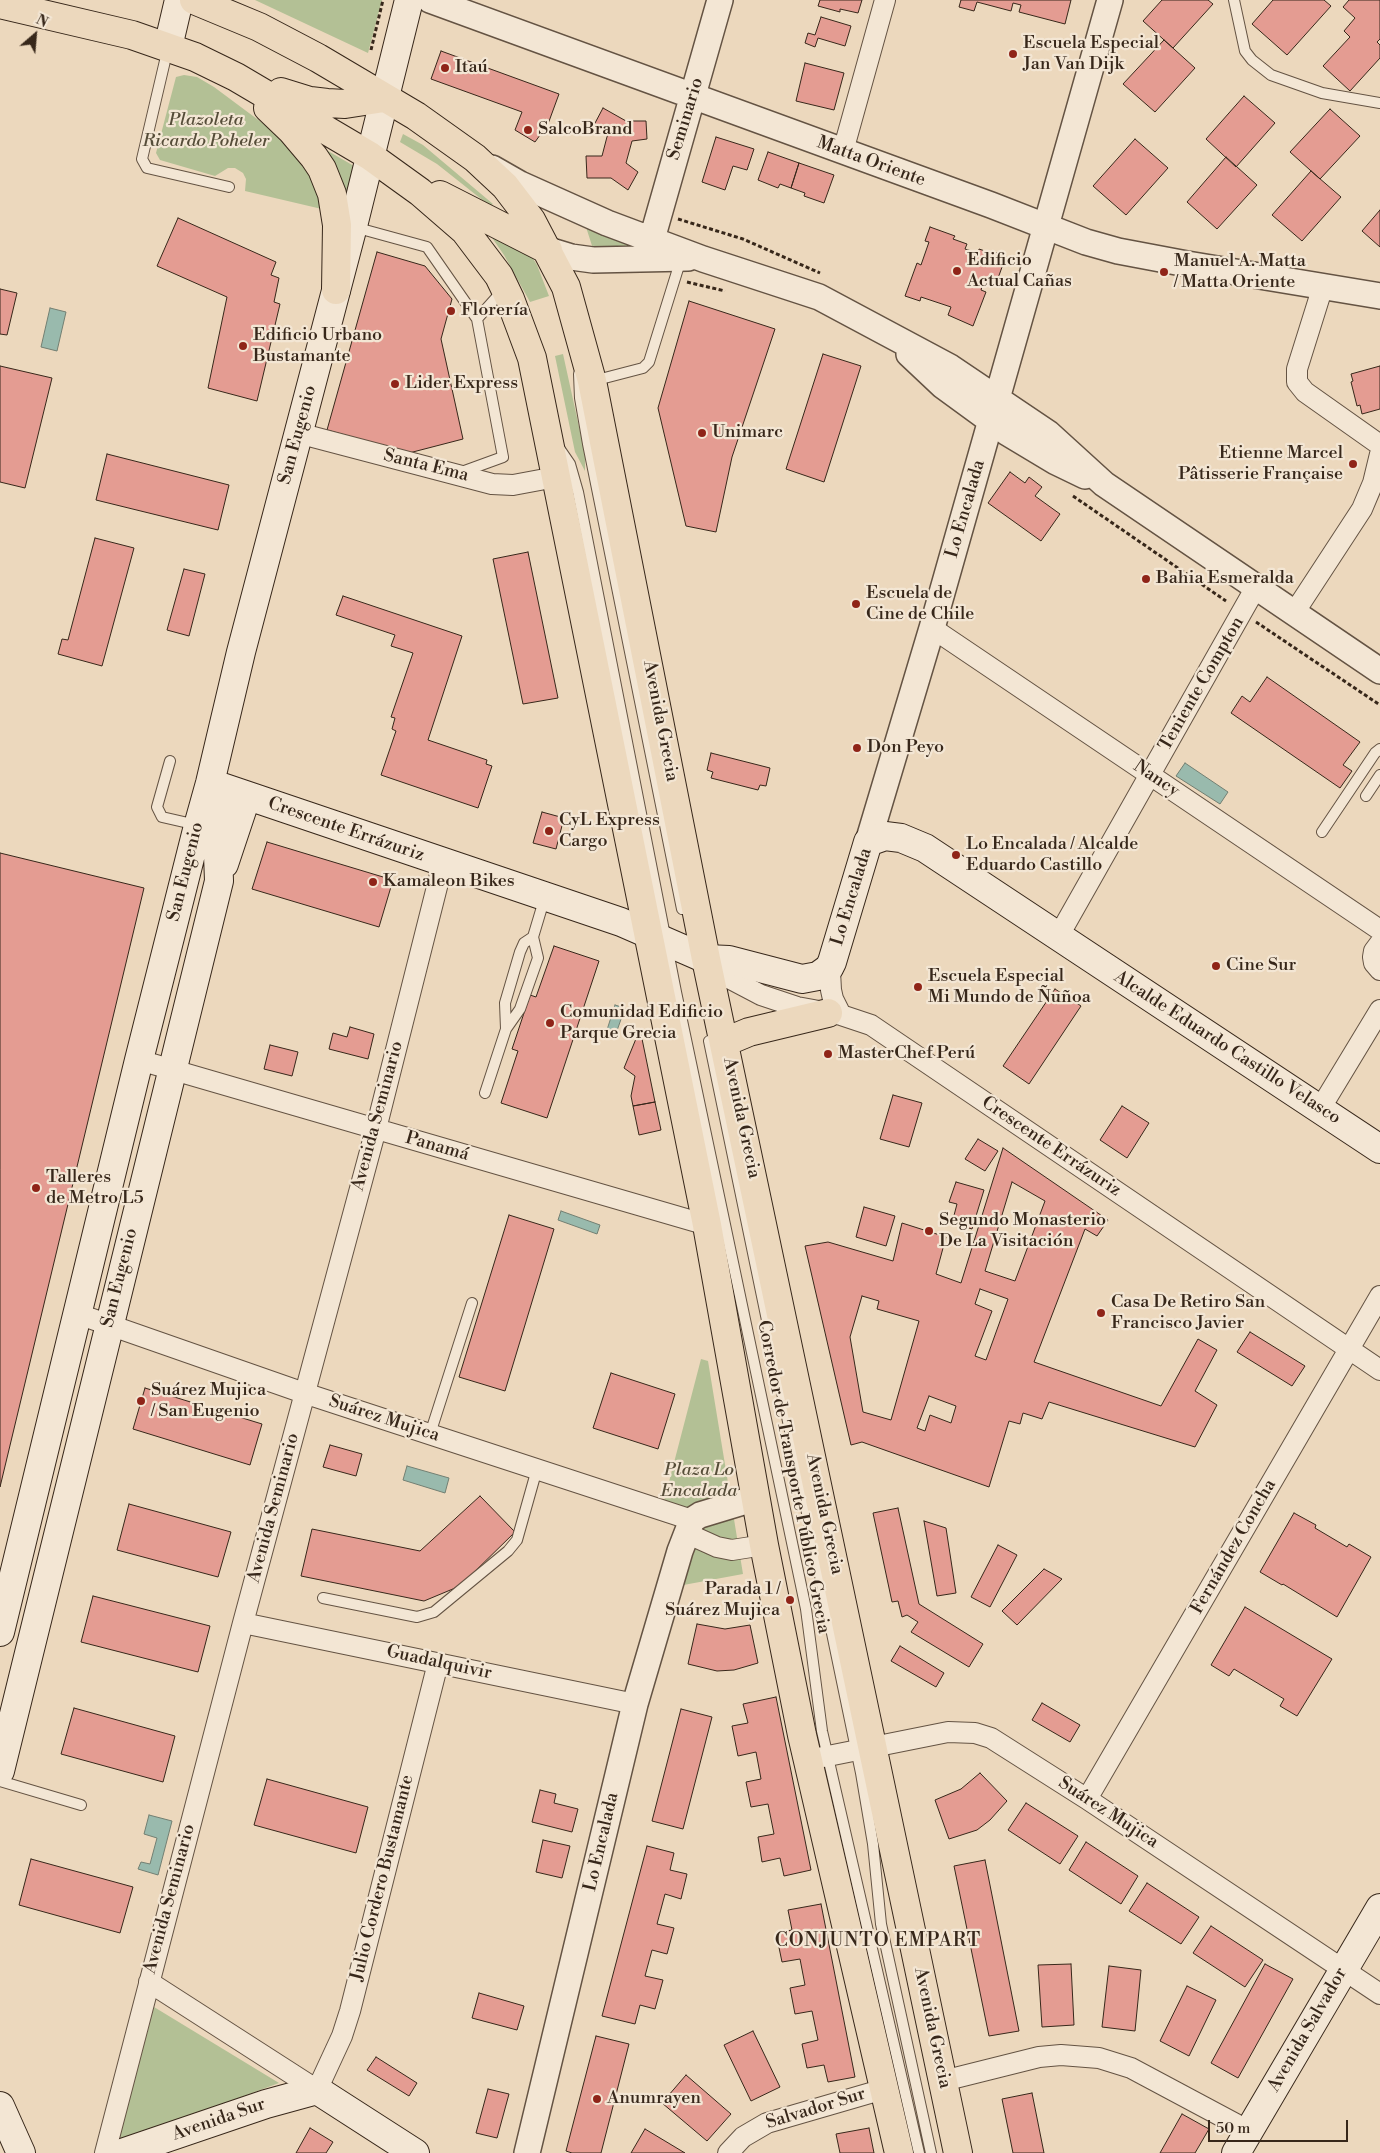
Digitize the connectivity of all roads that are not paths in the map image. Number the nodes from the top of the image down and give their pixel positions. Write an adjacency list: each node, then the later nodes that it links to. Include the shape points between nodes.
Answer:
1 (178, 0): 10 (main road)
2 (194, 0): 13 (main road, Avenida Grecia, via 266,30)
3 (409, 0): 13 (main road, San Eugenio)
4 (430, 0): 12 (street, Matta Oriente)
5 (720, 0): 12 (street, Seminario)
6 (885, 0): 15 (street)
7 (1110, 0): 20 (street, Lo Encalada)
8 (1234, 0): 14 (lane, via 1245,51 1271,75 1322,93)
9 (0, 4): 10 (main road, via 132,35)
10 (168, 47): 11 (main road, via 195,56); 18 (lane, via 142,159 147,168)
11 (236, 77): 13 (main road, via 327,104); 17 (main road); 26 (main road, via 292,131 322,169 332,194 338,225)
12 (693, 96): 15 (street, Matta Oriente); 21 (street, Seminario)
13 (384, 98): 16 (main road, Avenida Grecia); 17 (main road, San Eugenio)
14 (1380, 103)
15 (843, 151): 20 (street, Matta Oriente)
16 (475, 158): 21 (street, via 559,202); 22 (main road, Avenida Grecia, via 519,203)
17 (380, 162): 19 (main road, San Eugenio); 22 (main road); 25 (main road, Avenida Grecia, via 465,231)
18 (229, 187)
19 (353, 226): 26 (main road, San Eugenio); 28 (lane, via 427,247)
20 (1046, 226): 24 (street, Matta Oriente, via 1118,251); 32 (street, Lo Encalada)
21 (652, 238): 23 (street)
22 (548, 250): 23 (street, via 593,260); 29 (main road, Avenida Grecia, via 566,287)
23 (692, 258): 30 (street, via 820,298); 31 (lane, via 650,362 643,368)
24 (1323, 286): 27 (street, Matta Oriente); 36 (street, via 1298,368 1298,382 1306,392)
25 (505, 288): 28 (lane); 34 (main road, Avenida Grecia, via 532,358)
26 (336, 290): 35 (main road, San Eugenio)
27 (1380, 296)
28 (477, 319): 38 (lane, via 503,457)
29 (576, 320): 31 (main road, Avenida Grecia); 58 (lane, via 583,416)
30 (886, 334): 32 (street, via 950,366); 33 (street, via 943,386)
31 (592, 381): 63 (main road, Avenida Grecia)
32 (997, 397): 33 (street, Lo Encalada); 40 (street, via 1048,433)
33 (991, 421): 40 (street, via 1056,462); 43 (street, Lo Encalada)
34 (546, 431): 39 (main road, Avenida Grecia); 63 (lane, Corredor de Transporte Público Grecia, via 570,464 578,492)
35 (298, 433): 38 (street, Santa Ema); 49 (main road, San Eugenio)
36 (1380, 445)
37 (1380, 454): 42 (street, via 1362,509)
38 (457, 474): 39 (street, Santa Ema, via 503,485)
39 (556, 477): 63 (main road, Avenida Grecia)
40 (1104, 484): 41 (street)
41 (1256, 587): 42 (street); 47 (street, Teniente Compton)
42 (1294, 613): 44 (street)
43 (932, 628): 47 (street, Nancy); 54 (street, Lo Encalada)
44 (1380, 671)
45 (1380, 749): 53 (lane)
46 (170, 761): 52 (lane, via 157,808 162,817)
47 (1150, 775): 59 (street, Nancy); 60 (street, Teniente Compton)
48 (1380, 775): 50 (lane)
49 (210, 783): 51 (main road, Crescente Errázuriz); 52 (main road, San Eugenio); 56 (main road, San Eugenio, via 216,801)
50 (1366, 796)
51 (252, 798): 55 (main road, Crescente Errázuriz); 56 (main road, via 243,807)
52 (198, 826): 70 (main road, San Eugenio)
53 (1322, 832)
54 (868, 842): 60 (main road, Alcalde Eduardo Castillo Velasco, via 892,836 914,842); 64 (main road, Lo Encalada)
55 (443, 862): 57 (main road, Crescente Errázuriz); 74 (street, Avenida Seminario)
56 (219, 881): 71 (main road, San Eugenio)
57 (545, 897): 61 (lane); 63 (main road, Crescente Errázuriz)
58 (684, 918)
59 (1380, 930)
60 (1058, 936): 73 (main road, Alcalde Eduardo Castillo Velasco)
61 (533, 937): 68 (lane, via 522,946 517,961 505,1003); 68 (lane, via 538,958 520,1009)
62 (1380, 943): 65 (street, via 1373,957)
63 (682, 949): 64 (main road, Crescente Errázuriz, via 802,978 818,976); 67 (street, Crescente Errázuriz, via 761,995 797,1007); 69 (main road, Avenida Grecia); 76 (main road, Avenida Grecia); 97 (lane, Corredor de Transporte Público Grecia, via 806,1609 822,1731)
64 (832, 962): 67 (street, Lo Encalada)
65 (1380, 970)
66 (1380, 1010): 73 (street)
67 (834, 1014): 69 (main road); 81 (street, Crescente Errázuriz, via 871,1025)
68 (506, 1029): 72 (lane)
69 (716, 1036): 96 (main road, Avenida Grecia)
70 (139, 1060): 71 (street, Panamá); 79 (main road, San Eugenio)
71 (171, 1070): 74 (street, Panamá); 80 (main road, San Eugenio)
72 (485, 1093)
73 (1320, 1109): 75 (main road, Alcalde Eduardo Castillo Velasco)
74 (376, 1129): 76 (street, Panamá); 83 (street, Avenida Seminario)
75 (1380, 1149)
76 (707, 1225): 86 (main road, Avenida Grecia)
77 (1380, 1296): 81 (street, Fernández Concha)
78 (472, 1303): 84 (lane)
79 (78, 1314): 80 (street, Suárez Mujica); 87 (main road, San Eugenio)
80 (109, 1325): 83 (street, Suárez Mujica); 88 (main road, San Eugenio)
81 (1349, 1349): 82 (street, Crescente Errázuriz); 100 (street, Fernández Concha)
82 (1380, 1370)
83 (304, 1393): 84 (street, Suárez Mujica); 92 (street, Avenida Seminario)
84 (430, 1434): 85 (street, Suárez Mujica)
85 (537, 1470): 89 (street, Suárez Mujica); 91 (lane, via 517,1540 434,1612 417,1617)
86 (756, 1498): 89 (street, via 700,1515); 90 (main road, Avenida Grecia)
87 (28, 1516): 88 (main road); 93 (main road, San Eugenio)
88 (60, 1524): 98 (main road, San Eugenio)
89 (689, 1527): 90 (street, via 717,1547 732,1550); 95 (street, Lo Encalada)
90 (764, 1545): 97 (main road, Avenida Grecia)
91 (323, 1598)
92 (243, 1623): 94 (street, Guadalquivir); 104 (street, Avenida Seminario)
93 (0, 1632)
94 (438, 1663): 95 (street, Guadalquivir); 108 (street, Julio Cordero Bustamante, via 350,2011)
95 (635, 1704): 115 (street, Lo Encalada)
96 (864, 1748): 97 (street, Suárez Mujica); 100 (street, Suárez Mujica, via 948,1732 975,1733 1002,1744); 106 (main road, Avenida Grecia); 119 (lane, via 881,1924)
97 (818, 1758): 107 (main road, Avenida Grecia); 118 (lane, Corredor de Transporte Público Grecia)
98 (0, 1771)
99 (0, 1781): 101 (lane)
100 (1087, 1799): 103 (street, Suárez Mujica)
101 (81, 1805)
102 (1380, 1908): 103 (main road, Avenida Salvador)
103 (1344, 1969): 105 (street, Suárez Mujica); 110 (main road, Avenida Salvador)
104 (148, 1982): 108 (street); 112 (street, Avenida Seminario)
105 (1380, 1994)
106 (943, 2081): 110 (street, via 1039,2057 1099,2058 1131,2068); 120 (main road, Avenida Grecia)
107 (884, 2089): 116 (street, Salvador Sur, via 767,2122 743,2137); 117 (main road, Avenida Grecia)
108 (317, 2090): 113 (main road, Avenida Sur, via 277,2100); 114 (main road)
109 (0, 2106): 111 (main road)
110 (1242, 2142)
111 (21, 2153)
112 (105, 2153)
113 (122, 2153)
114 (415, 2153)
115 (527, 2153)
116 (728, 2153)
117 (899, 2153)
118 (919, 2153)
119 (931, 2153)
120 (958, 2153)

